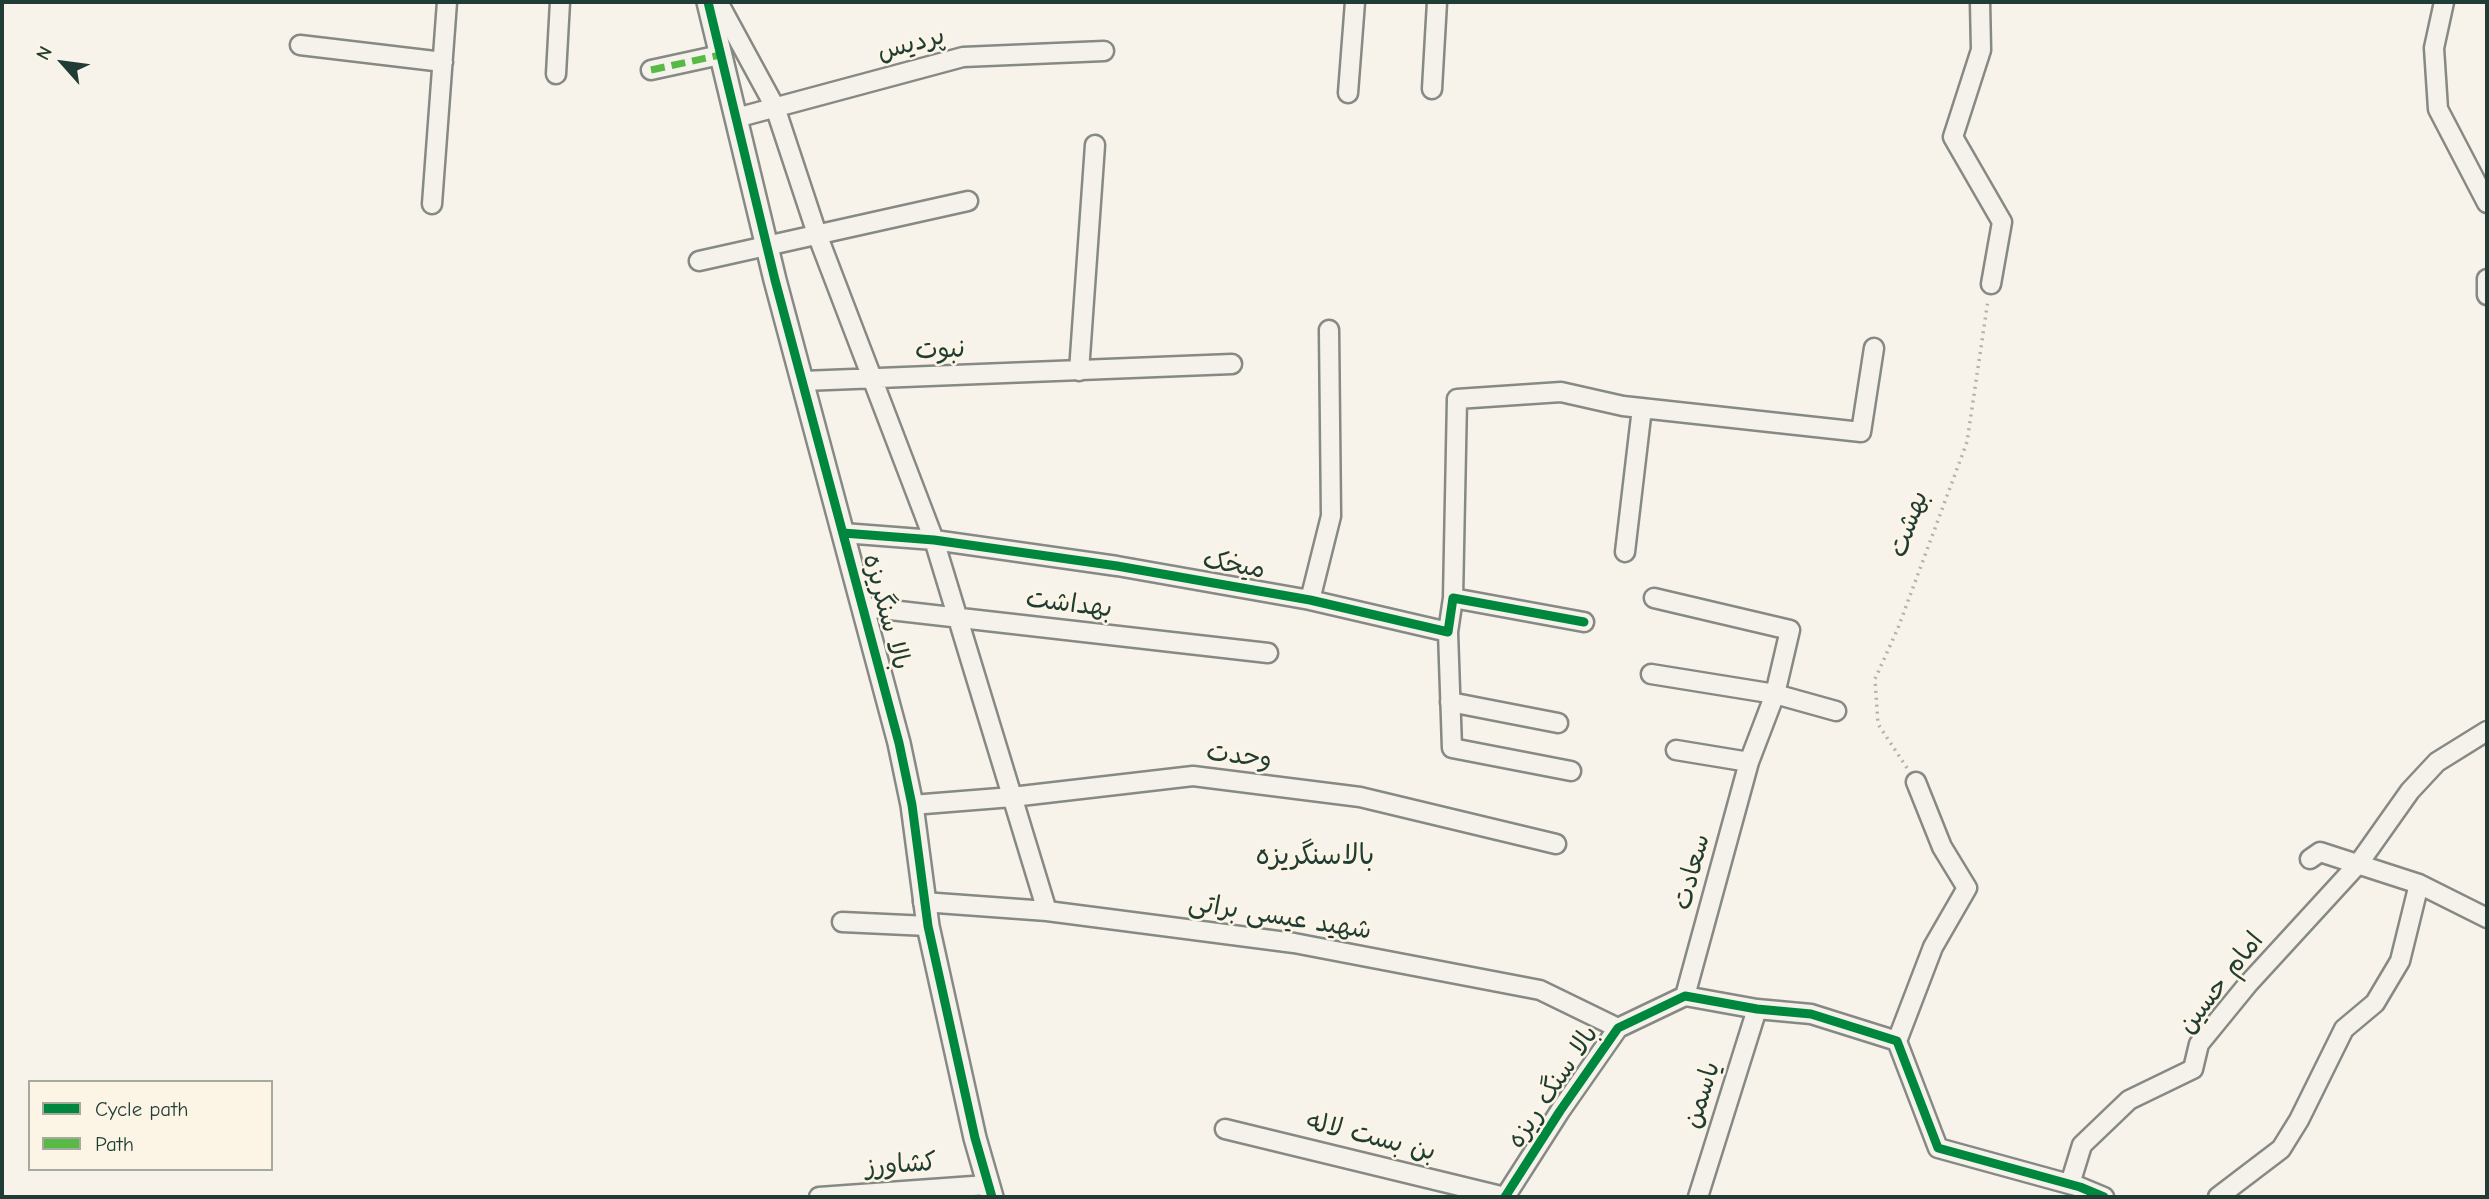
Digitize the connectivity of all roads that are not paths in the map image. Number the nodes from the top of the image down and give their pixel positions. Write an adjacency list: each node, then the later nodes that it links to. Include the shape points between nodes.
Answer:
1 (447, 2): 12 (street)
2 (560, 2): 14 (street)
3 (708, 2): 11 (street, بالا سنگریزه)
4 (718, 2): 17 (street)
5 (1356, 2): 16 (street)
6 (1437, 2): 15 (street)
7 (1980, 2): 27 (street, via 1981,50 1953,137 2002,222)
8 (2444, 2): 21 (street, via 2434,48 2438,109)
9 (300, 45): 12 (street)
10 (1104, 51): 17 (street, پردیس, via 963,57)
11 (720, 55): 13 (street); 18 (street, بالا سنگریزه)
12 (443, 62): 22 (street)
13 (651, 70)
14 (556, 74)
15 (1432, 89)
16 (1348, 93)
17 (775, 107): 18 (street, پردیس); 23 (street)
18 (736, 118): 24 (street, بالا سنگریزه)
19 (1095, 145): 32 (street)
20 (968, 201): 23 (street)
21 (2487, 203)
22 (432, 204)
23 (817, 234): 24 (street); 33 (street)
24 (767, 245): 25 (street); 34 (street, بالا سنگریزه)
25 (699, 261)
26 (2487, 279): 28 (street)
27 (1991, 284)
28 (2487, 295)
29 (1329, 330): 41 (street, via 1331,516)
30 (1874, 348): 35 (street, via 1861,432)
31 (1232, 364): 32 (street, نبوت)
32 (1079, 371): 33 (street, نبوت)
33 (870, 379): 34 (street, نبوت); 37 (street)
34 (803, 381): 36 (street, بالا سنگریزه)
35 (1642, 408): 38 (street); 39 (street, via 1561,392 1457,399)
36 (844, 533): 37 (street, میخک); 42 (street, بالا سنگریزه)
37 (934, 540): 41 (street, میخک); 43 (street)
38 (1625, 552)
39 (1452, 598): 44 (street); 45 (street)
40 (1654, 598): 48 (street, سعادت, via 1790,631)
41 (1310, 600): 45 (street, میخک)
42 (864, 607): 43 (street, بهداشت); 58 (street, بالا سنگریزه)
43 (958, 618): 46 (street, بهداشت); 57 (street)
44 (1584, 622)
45 (1448, 632): 49 (street)
46 (1268, 653)
47 (1651, 674): 48 (street)
48 (1775, 694): 50 (street); 54 (street, سعادت)
49 (1450, 702): 51 (street); 55 (street, via 1452,748)
50 (1836, 711)
51 (1558, 723)
52 (2487, 731): 61 (street, via 2437,762 2410,791)
53 (1676, 750): 54 (street)
54 (1749, 762): 68 (street, سعادت)
55 (1571, 771)
56 (1916, 782): 71 (street, via 1942,847 1967,888 1933,947)
57 (1012, 797): 58 (street, وحدت); 59 (street, وحدت, via 1193,776 1360,797); 64 (street)
58 (912, 805): 63 (street, بالا سنگریزه)
59 (1556, 844)
60 (2310, 859): 61 (street, via 2318,852)
61 (2359, 863): 62 (street); 73 (street, امام حسین, via 2199,1044 2193,1069 2129,1100 2082,1145)
62 (2419, 884): 65 (street); 79 (street, via 2400,961 2375,1003 2344,1029 2281,1149)
63 (923, 902): 64 (street, شهید عیسی براتی); 67 (street, بالا سنگریزه)
64 (1047, 911): 70 (street, شهید عیسی براتی, via 1294,943 1540,990)
65 (2487, 918)
66 (842, 922): 67 (street)
67 (928, 926): 74 (street, بالا سنگریزه)
68 (1685, 996): 69 (street); 70 (street, بالا سنگ ریزه)
69 (1757, 1009): 71 (street, via 1811,1014); 77 (street, یاسمن)
70 (1618, 1028): 76 (street, بالا سنگ ریزه)
71 (1897, 1041): 73 (street, via 1938,1148)
72 (1225, 1129): 76 (street, بن بست لاله)
73 (2070, 1184): 78 (street)
74 (989, 1191): 75 (street, کشاورز)
75 (820, 1197)
76 (1505, 1197)
77 (1698, 1197)
78 (2104, 1197)
79 (2218, 1197)

